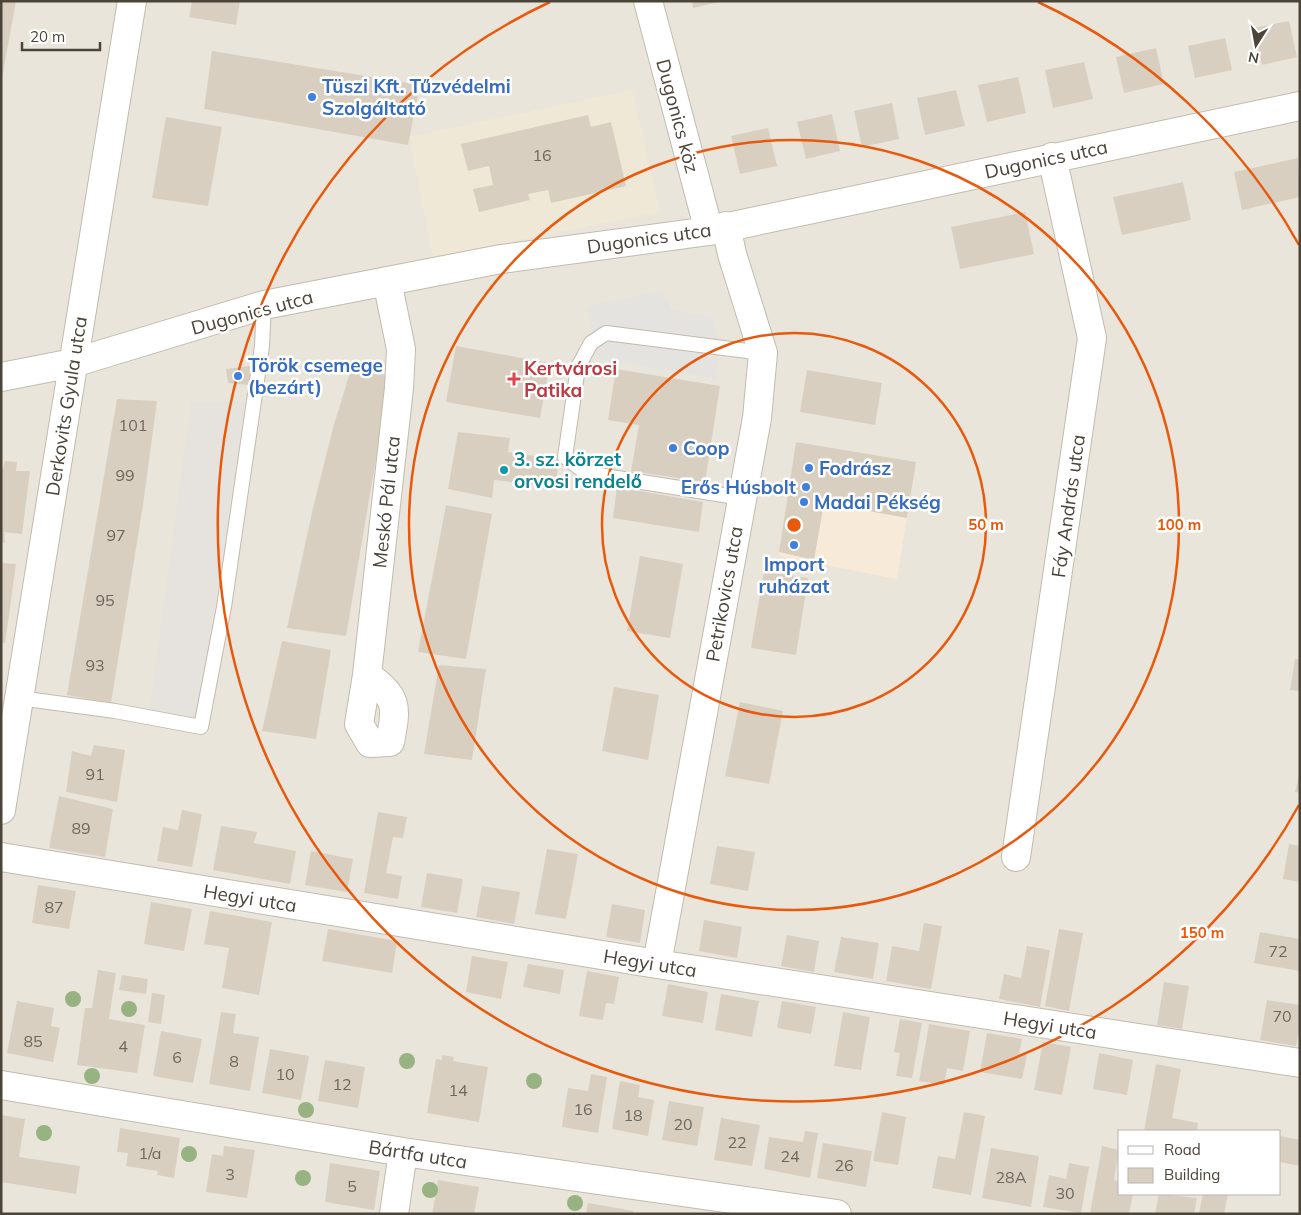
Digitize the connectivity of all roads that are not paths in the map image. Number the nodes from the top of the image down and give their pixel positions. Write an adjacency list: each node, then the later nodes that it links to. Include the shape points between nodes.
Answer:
1 (132, 1): 9 (street, Derkovits Gyula utca)
2 (648, 1): 5 (street, Dugonics köz)
3 (1300, 106): 4 (street, Dugonics utca)
4 (1052, 157): 5 (street, Dugonics utca); 16 (street, Fáy András utca, via 1092,338)
5 (718, 229): 6 (street, Dugonics utca, via 501,259); 8 (street, Petrikovics utca, via 732,254)
6 (387, 282): 7 (street, Dugonics utca); 12 (street, Meskó Pál utca, via 401,349 400,388)
7 (264, 305): 9 (street, Dugonics utca); 13 (lane, via 262,346 224,607 201,727)
8 (763, 353): 11 (street, Petrikovics utca, via 757,418); 11 (lane, via 606,333 591,343 578,366 565,457 592,474)
9 (73, 362): 10 (street, Dugonics utca); 13 (street, Derkovits Gyula utca)
10 (1, 377)
11 (742, 498): 17 (street, Petrikovics utca)
12 (367, 675): 12 (street, Meskó Pál utca, via 359,724 370,743 390,742 395,714 388,690)
13 (19, 698): 14 (street, Derkovits Gyula utca)
14 (1, 810)
15 (1, 857): 17 (street, Hegyi utca)
16 (1016, 857)
17 (657, 964): 18 (street, Hegyi utca)
18 (1300, 1063)
19 (1, 1085): 20 (street, Bártfa utca)
20 (403, 1152): 21 (street); 22 (street, Bártfa utca)
21 (394, 1214)
22 (837, 1214)

